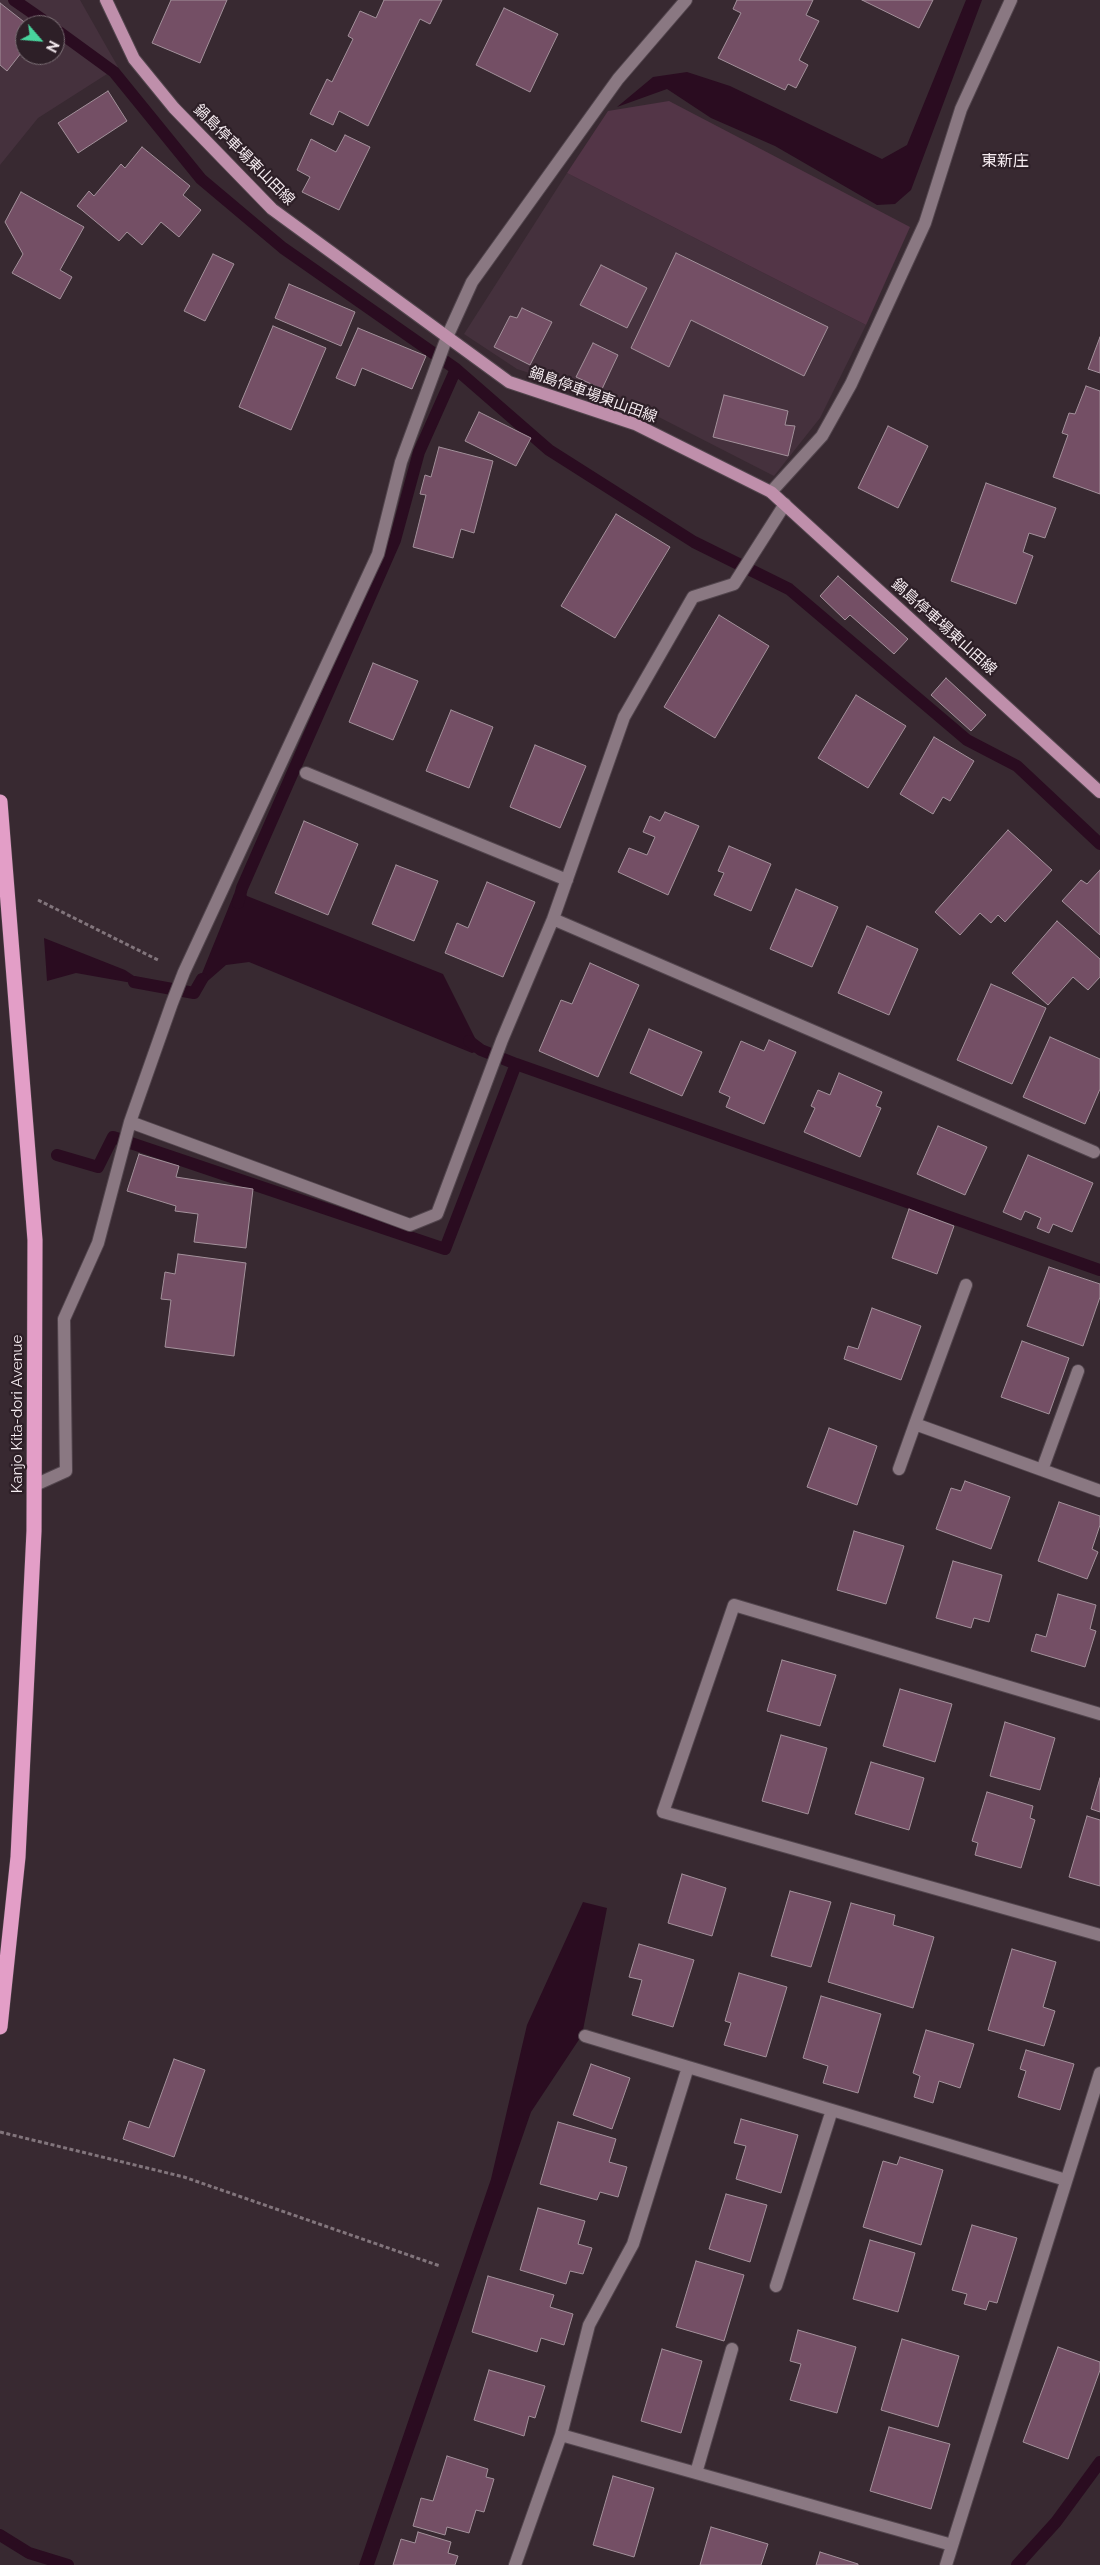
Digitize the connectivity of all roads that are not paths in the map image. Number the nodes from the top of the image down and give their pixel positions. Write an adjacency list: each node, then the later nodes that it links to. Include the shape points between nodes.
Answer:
1 (106, 0): 4 (main road, 鍋島停車場東山田線, via 134,59 174,108 272,209)
2 (686, 0): 4 (street, via 618,80 472,282)
3 (1011, 0): 5 (street, via 961,109 925,223 851,384 822,436)
4 (446, 341): 5 (main road, 鍋島停車場東山田線, via 508,382 635,424); 12 (street, via 401,462 378,554 184,972)
5 (771, 492): 6 (main road, 鍋島停車場東山田線)
6 (785, 504): 8 (main road, 鍋島停車場東山田線); 10 (street, via 734,584 693,597 624,717)
7 (306, 773): 10 (street)
8 (1100, 792)
9 (0, 802): 19 (highway, Kanjo Kita-dori Avenue, via 35,1240)
10 (567, 880): 11 (street)
11 (553, 919): 12 (street, via 502,1040 437,1214 410,1225); 13 (street)
12 (130, 1122): 19 (street, via 98,1243 64,1319 66,1471)
13 (1094, 1152)
14 (966, 1285): 16 (street)
15 (1078, 1371): 18 (street)
16 (916, 1424): 17 (street); 18 (street)
17 (899, 1469)
18 (1042, 1470): 20 (street)
19 (34, 1484): 23 (highway, Kanjo Kita-dori Avenue, via 18,1856)
20 (1100, 1491)
21 (1100, 1714): 22 (street, via 734,1606 663,1812)
22 (1100, 1935)
23 (0, 2027)
24 (584, 2036): 25 (street)
25 (688, 2067): 27 (street); 31 (street, via 633,2244 589,2324)
26 (1100, 2073): 28 (street)
27 (832, 2110): 28 (street); 29 (street)
28 (1066, 2180): 33 (street)
29 (776, 2286)
30 (732, 2349): 32 (street)
31 (561, 2434): 32 (street); 34 (street)
32 (696, 2473): 33 (street)
33 (952, 2546): 35 (street)
34 (515, 2565)
35 (946, 2565)

